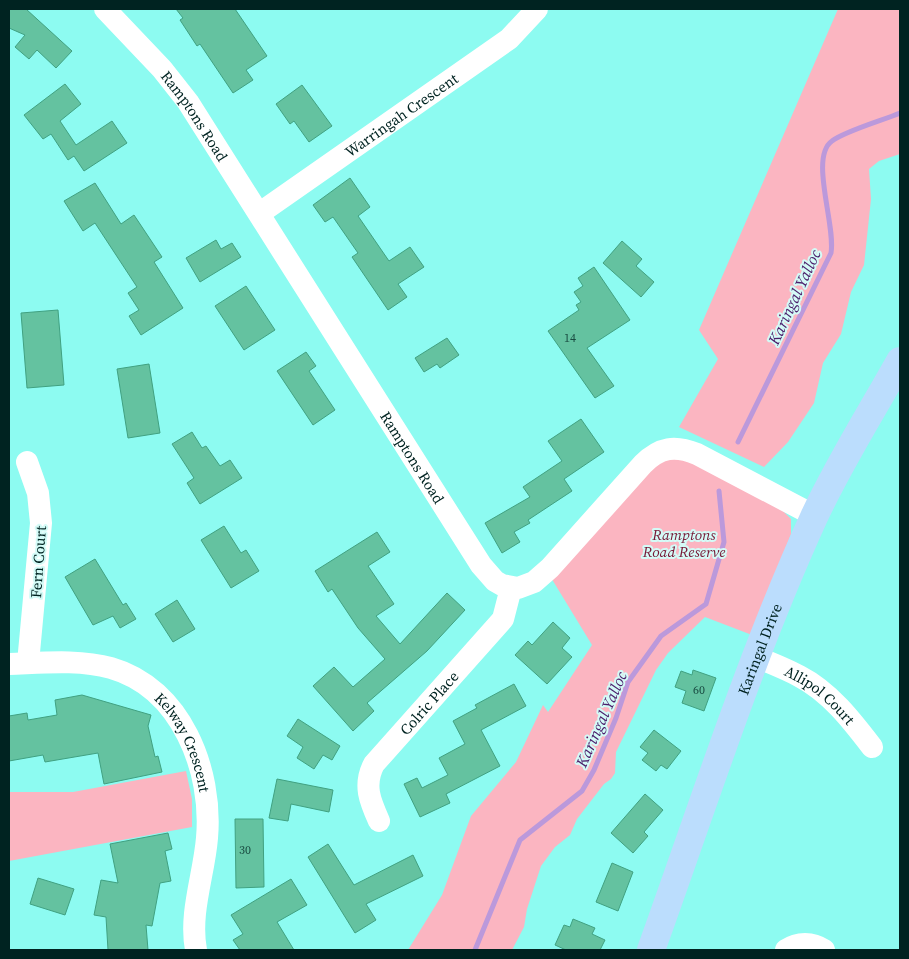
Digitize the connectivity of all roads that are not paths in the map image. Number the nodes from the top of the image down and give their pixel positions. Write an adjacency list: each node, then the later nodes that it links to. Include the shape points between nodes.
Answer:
1 (106, 9): 3 (street, Ramptons Road, via 176,85)
2 (537, 9): 3 (street, Warringah Crescent, via 509,39)
3 (260, 213): 7 (street, Ramptons Road, via 481,565 494,581)
4 (900, 361): 6 (main road, Karingal Drive)
5 (27, 462): 9 (street, Fern Court, via 38,493 41,524)
6 (815, 516): 7 (street, via 698,454 681,448 666,448 643,464 542,577 526,586); 8 (main road, Karingal Drive)
7 (511, 588): 11 (street, Colric Place, via 503,618 374,764 367,790)
8 (756, 657): 10 (street, Allipol Court, via 801,677 823,692); 13 (main road, Karingal Drive)
9 (18, 663): 12 (street, Kelway Crescent, via 90,664 128,673 149,685 180,721 197,758 206,801 207,838 194,921)
10 (872, 747)
11 (379, 821)
12 (196, 950)
13 (651, 950)
14 (786, 950): 15 (street, via 794,945 808,944)
15 (824, 950)

